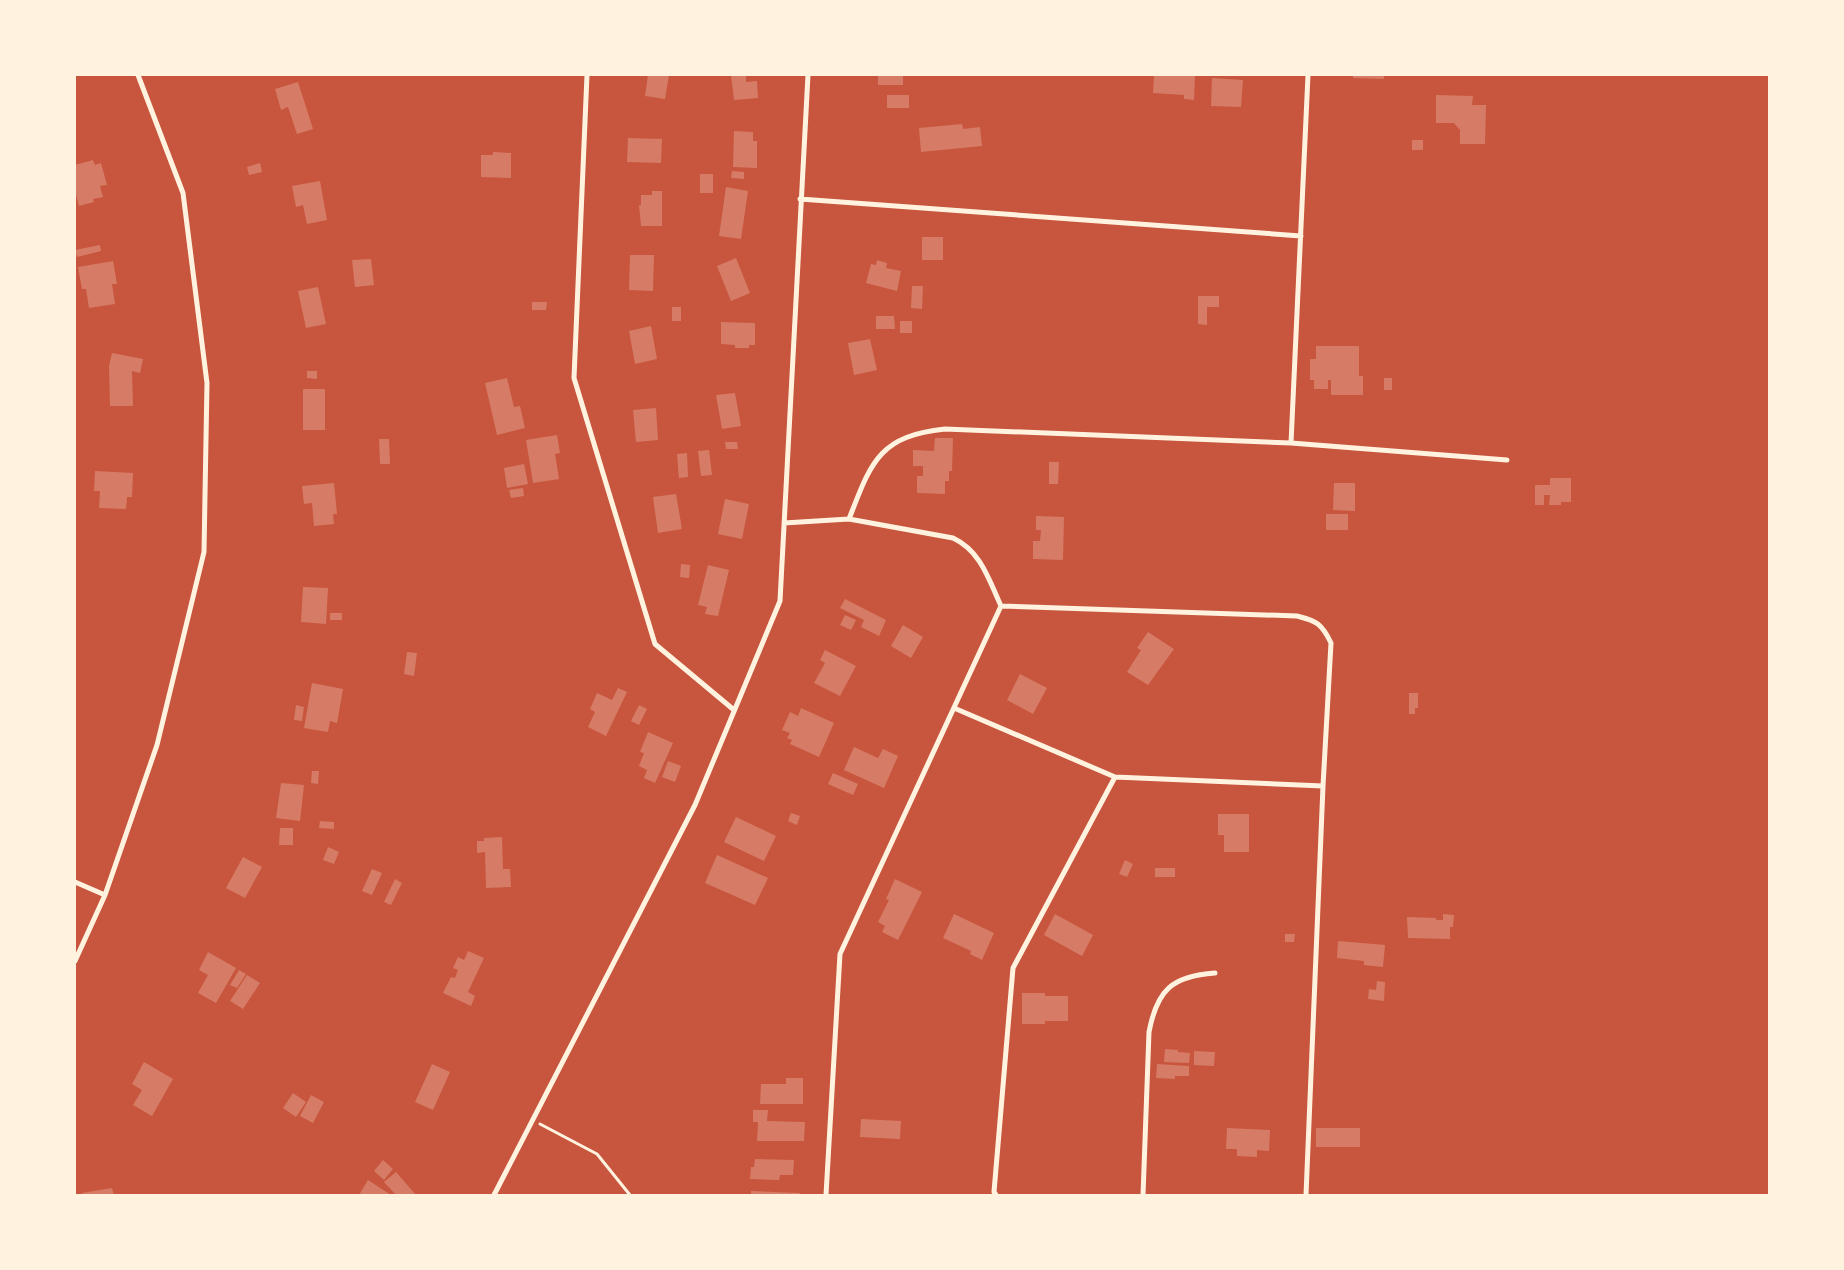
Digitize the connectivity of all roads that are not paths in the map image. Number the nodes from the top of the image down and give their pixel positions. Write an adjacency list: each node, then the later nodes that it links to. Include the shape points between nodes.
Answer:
1 (138, 75): 17 (street, via 183,193 207,383 204,552 157,745)
2 (587, 75): 13 (street, via 574,378 655,644)
3 (808, 75): 5 (street)
4 (1308, 75): 6 (street)
5 (800, 199): 6 (street); 10 (street)
6 (1301, 236): 7 (street)
7 (1291, 443): 8 (street); 9 (street, via 945,429 926,431 902,438 884,451 864,483)
8 (1507, 460)
9 (849, 520): 10 (street); 11 (street, via 962,542 979,560)
10 (784, 523): 13 (street, via 780,601)
11 (1001, 606): 12 (street); 15 (street, via 1297,616 1313,620 1324,628 1330,643)
12 (954, 708): 14 (street); 21 (street, via 840,954)
13 (734, 710): 20 (street, via 695,805)
14 (1115, 777): 15 (street); 22 (street, via 1013,968)
15 (1323, 786): 24 (street)
16 (75, 882): 17 (street)
17 (105, 896): 18 (street)
18 (75, 960)
19 (1215, 973): 23 (street, via 1184,978 1170,986 1152,1016)
20 (494, 1195)
21 (826, 1195)
22 (996, 1195)
23 (1143, 1195)
24 (1306, 1195)

